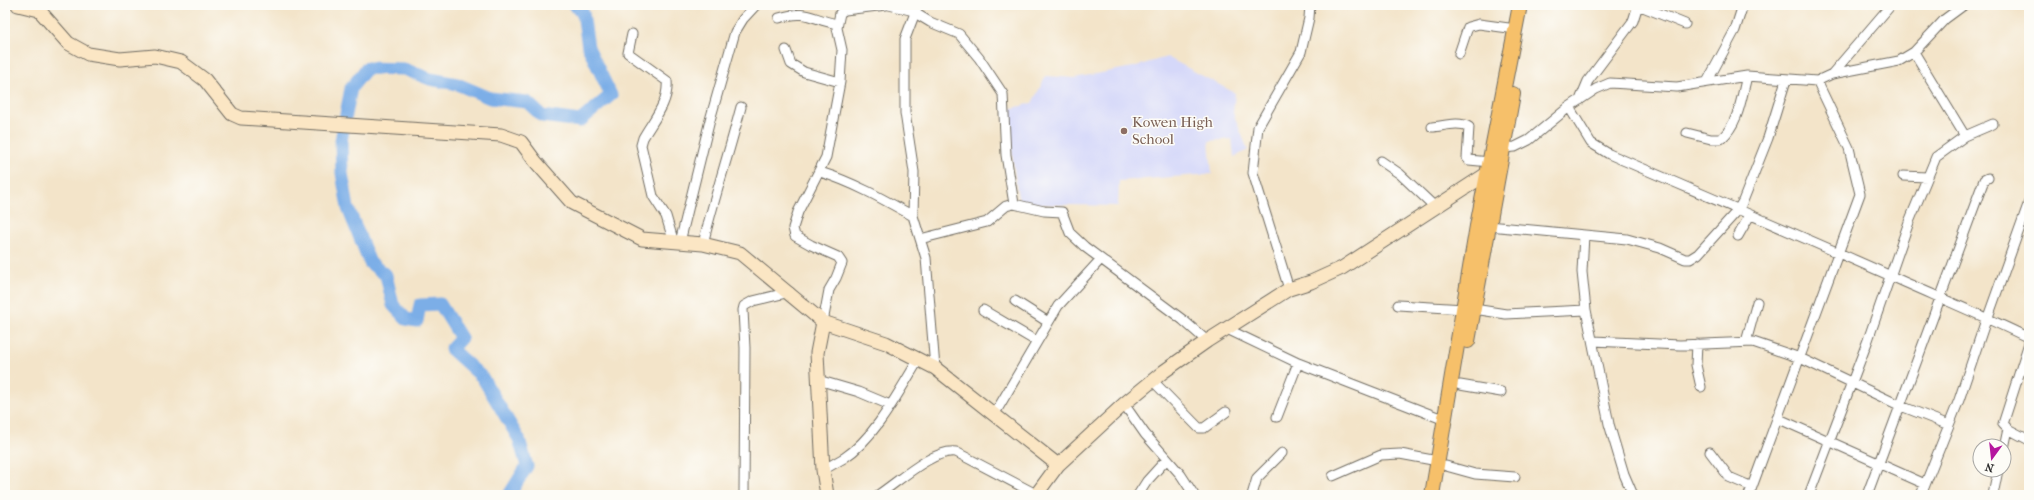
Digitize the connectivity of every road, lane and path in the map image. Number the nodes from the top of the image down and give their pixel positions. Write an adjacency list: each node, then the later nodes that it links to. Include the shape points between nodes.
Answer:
1 (18, 5): 50 (street, via 38,10 68,43 88,54 120,58 155,56 181,62 205,80 232,114 241,118 502,135 521,142 572,203 642,239)
2 (756, 5): 50 (street, via 735,32)
3 (887, 5): 11 (street); 13 (street, via 845,10 840,13)
4 (1310, 5): 55 (street, via 1302,52 1258,127 1254,155 1253,173)
5 (1520, 5): 15 (main road)
6 (1529, 5): 33 (main road)
7 (1638, 5): 14 (street); 26 (street, via 1633,21 1588,81)
8 (1743, 5): 25 (street, via 1735,30)
9 (1891, 5): 20 (street)
10 (1964, 5): 18 (street, via 1945,19)
11 (916, 9): 41 (street, via 930,22 959,34 1003,94 1006,156); 45 (street, via 905,39 905,113 914,172)
12 (779, 18): 13 (street, via 796,13 807,14)
13 (837, 24): 24 (street, via 842,50)
14 (1684, 24)
15 (1516, 29): 19 (street, via 1479,24 1468,26); 35 (main road)
16 (632, 34): 50 (street, via 628,53 667,81 666,100 641,145 653,196 666,216)
17 (786, 50): 24 (street, via 791,64 804,72)
18 (1914, 52): 20 (street, via 1899,61); 32 (street)
19 (1459, 54)
20 (1832, 74): 23 (street)
21 (1746, 76): 22 (street); 25 (street); 31 (street, via 1738,112 1730,130 1722,139)
22 (1786, 80): 23 (street); 43 (street, via 1768,138)
23 (1817, 81): 52 (street, via 1849,148 1860,194)
24 (840, 82): 36 (street, via 826,157)
25 (1707, 82): 26 (street, via 1677,87 1610,84 1596,89)
26 (1580, 100): 28 (street)
27 (741, 107): 51 (street)
28 (1568, 107): 33 (street, via 1529,140 1515,147); 43 (street, via 1591,143 1608,154)
29 (1993, 124): 32 (street)
30 (1432, 126): 35 (street, via 1461,124 1469,127 1467,158)
31 (1687, 134)
32 (1965, 136): 38 (street, via 1936,157)
33 (1503, 148): 46 (main road)
34 (1380, 161): 42 (street, via 1400,174)
35 (1489, 167): 42 (street); 61 (main road)
36 (820, 172): 45 (street, via 875,194); 65 (street, via 806,193 793,228 795,236 838,257 842,263 829,290)
37 (1903, 176): 38 (street)
38 (1927, 177): 54 (street)
39 (1988, 178): 57 (street, via 1984,180)
40 (2029, 202): 64 (street)
41 (1014, 204): 49 (street, via 1006,206 987,222); 53 (street, via 1062,212 1070,233)
42 (1435, 207): 55 (street, via 1342,268)
43 (1738, 210): 44 (street); 47 (street, via 1698,254 1690,259 1627,239)
44 (1750, 215): 48 (street); 52 (street)
45 (913, 216): 49 (street)
46 (1489, 226): 47 (street); 61 (main road)
47 (1584, 235): 63 (street, via 1582,272)
48 (1738, 236)
49 (920, 239): 78 (street, via 926,258)
50 (677, 243): 51 (street)
51 (703, 244): 56 (street, via 740,253)
52 (1840, 252): 54 (street); 75 (street)
53 (1101, 259): 66 (street, via 1058,306); 70 (street)
54 (1891, 276): 57 (street); 81 (street)
55 (1289, 289): 67 (street)
56 (790, 292): 65 (street); 111 (street, via 753,301 744,306 743,310)
57 (1940, 298): 64 (street); 87 (street)
58 (1015, 301): 66 (street)
59 (1757, 302): 72 (street)
60 (1398, 305): 61 (street)
61 (1469, 309): 63 (street, via 1506,314); 82 (main road); 92 (main road)
62 (983, 310): 69 (street)
63 (1586, 310): 71 (street)
64 (1987, 317): 68 (street); 93 (street)
65 (823, 322): 76 (street, via 886,343); 79 (street, via 817,353)
66 (1048, 322): 69 (street)
67 (1227, 329): 70 (street); 77 (street)
68 (2029, 338)
69 (1036, 341): 89 (street)
70 (1207, 341): 80 (street)
71 (1593, 341): 74 (street); 119 (street, via 1609,424)
72 (1746, 342): 74 (street); 75 (street, via 1772,347)
73 (2029, 343): 94 (street, via 2003,424)
74 (1697, 344): 83 (street, via 1696,365)
75 (1800, 358): 81 (street); 91 (street)
76 (919, 359): 78 (street); 86 (street)
77 (1298, 362): 90 (street); 92 (street)
78 (935, 368): 89 (street)
79 (818, 380): 86 (street, via 859,392); 104 (street)
80 (1152, 380): 85 (street); 88 (street, via 1199,428 1204,428)
81 (1852, 383): 87 (street); 97 (street)
82 (1460, 386): 84 (street); 102 (main road)
83 (1700, 387)
84 (1500, 392)
85 (1124, 404): 100 (street); 103 (street)
86 (890, 406): 104 (street, via 864,441 845,457)
87 (1901, 406): 93 (street); 101 (street)
88 (1226, 412)
89 (994, 415): 103 (street)
90 (1277, 417)
91 (1777, 418): 97 (street); 109 (street)
92 (1445, 420): 102 (main road)
93 (1949, 425): 108 (street)
94 (2008, 429): 95 (street); 96 (street)
95 (2006, 438)
96 (2029, 440)
97 (1829, 442): 101 (street); 120 (street)
98 (1710, 452): 109 (street, via 1729,476)
99 (1282, 453): 116 (street, via 1257,478)
100 (1167, 459): 110 (street); 115 (street, via 1147,480)
101 (1880, 463): 108 (street); 121 (street)
102 (1442, 464): 105 (street, via 1400,454 1381,455); 106 (street, via 1475,474); 117 (main road); 118 (main road)
103 (1058, 465): 114 (street)
104 (823, 470): 112 (street)
105 (1333, 476)
106 (1516, 477)
107 (1996, 478): 123 (street)
108 (1925, 484): 122 (street)
109 (1750, 491)
110 (1196, 494)
111 (744, 495)
112 (827, 495)
113 (878, 495): 114 (street, via 909,473 949,451 956,452)
114 (1036, 495)
115 (1138, 495)
116 (1252, 495)
117 (1432, 495)
118 (1441, 495)
119 (1633, 495)
120 (1809, 495)
121 (1868, 495)
122 (1921, 495)
123 (1993, 495)

